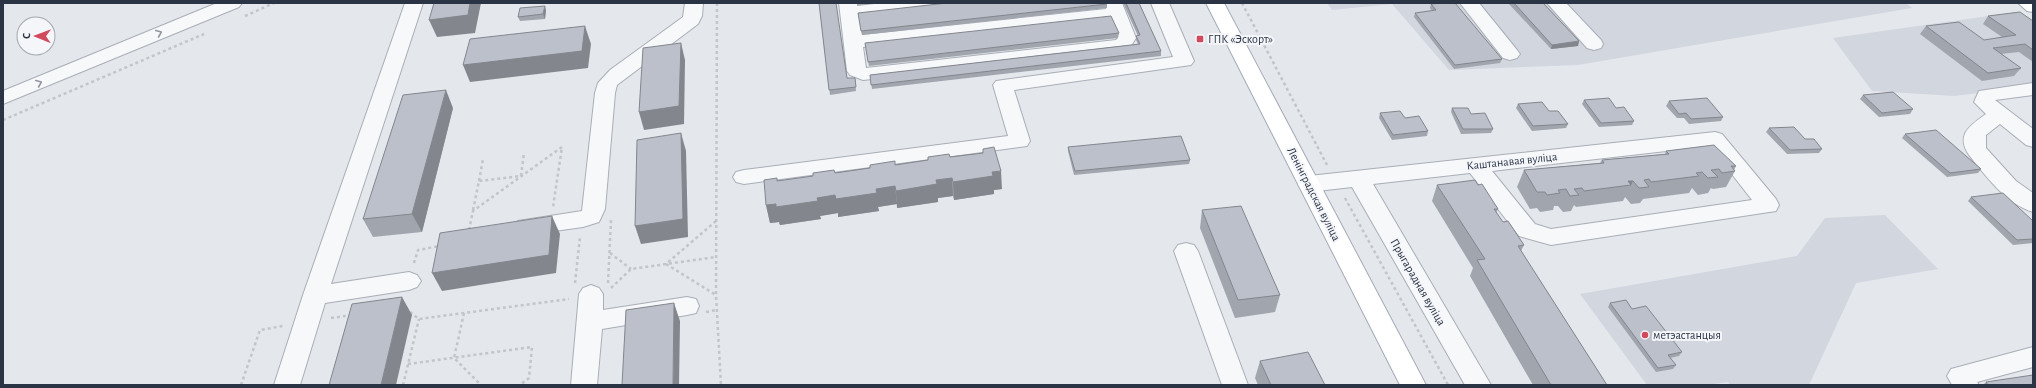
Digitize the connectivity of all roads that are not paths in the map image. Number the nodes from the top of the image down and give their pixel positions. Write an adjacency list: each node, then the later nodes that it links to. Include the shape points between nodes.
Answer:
1 (196, 3): 17 (street)
2 (414, 3): 31 (street)
3 (694, 3): 27 (street, via 693,16 690,20 608,83 594,209 591,216)
4 (935, 3): 10 (street)
5 (1160, 3): 23 (street, via 1184,61 1003,85 1020,141)
6 (1215, 3): 25 (main road, Ленінградская вуліца)
7 (1469, 3): 16 (street)
8 (1556, 3): 15 (street)
9 (2027, 3): 11 (main road)
10 (848, 7): 14 (street)
11 (2033, 7)
12 (1115, 8): 14 (street); 14 (street, via 1127,38 1122,45 863,74 858,71)
13 (235, 11): 19 (street, one-way to 13)
14 (854, 42)
15 (1594, 44)
16 (1510, 54)
17 (3, 83)
18 (2033, 89): 20 (street, via 1986,95 1984,102)
19 (3, 98)
20 (1999, 115): 21 (street); 26 (street, via 1975,132 1976,150 2008,186)
21 (2033, 140)
22 (1475, 165): 22 (street, Каштанавая вуліца, via 1527,230 1551,237 1768,205 1715,139); 24 (street, Каштанавая вуліца)
23 (744, 177)
24 (1358, 178): 25 (street, Каштанавая вуліца); 39 (street, Прыгарадная вуліца)
25 (1309, 184): 38 (main road, Ленінградская вуліца)
26 (2033, 204)
27 (506, 229)
28 (1186, 252): 37 (street)
29 (410, 281): 31 (street)
30 (583, 292): 33 (street)
31 (315, 295): 35 (street)
32 (687, 306): 33 (street)
33 (590, 321): 36 (street)
34 (2033, 357): 40 (street, via 1960,376)
35 (287, 385)
36 (584, 385)
37 (1235, 385)
38 (1413, 385)
39 (1478, 385)
40 (1966, 385)

